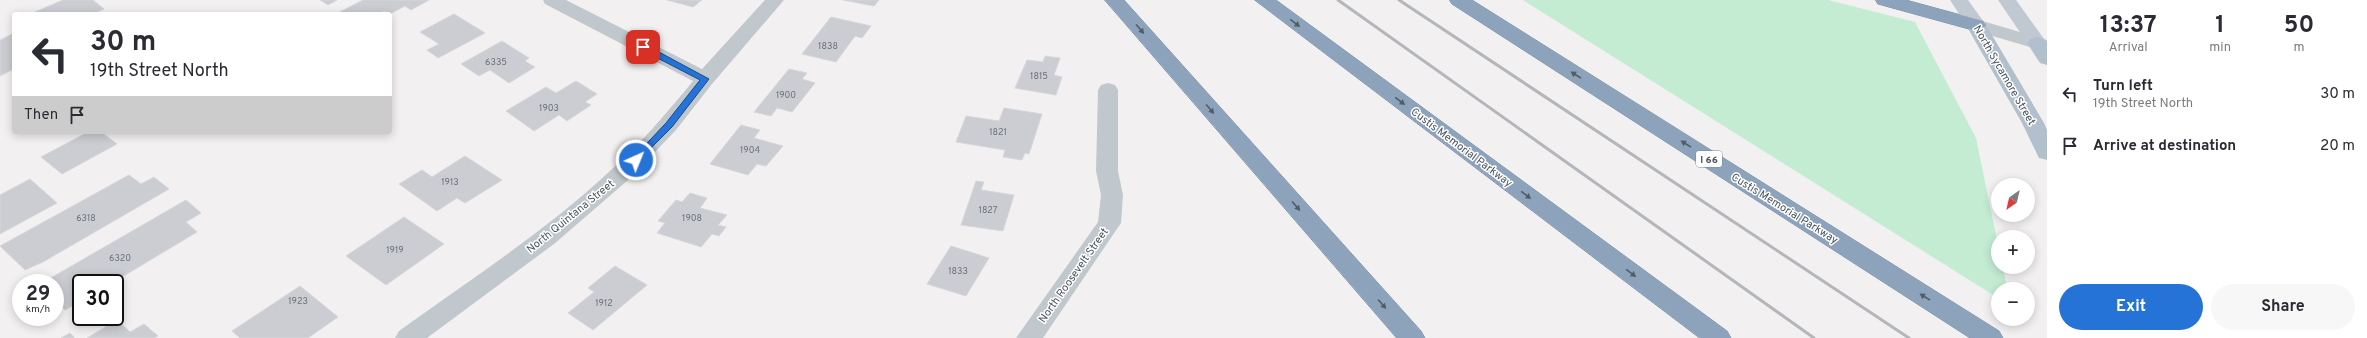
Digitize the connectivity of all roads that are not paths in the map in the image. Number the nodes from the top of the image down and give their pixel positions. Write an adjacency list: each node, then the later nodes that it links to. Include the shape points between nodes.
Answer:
1 (552, 0): 11 (street)
2 (774, 0): 11 (street, North Quintana Street)
3 (1114, 0): 16 (highway, one-way to 16)
4 (1264, 0): 17 (highway, Custis Memorial Parkway, one-way to 17)
5 (1459, 0): 18 (highway, Custis Memorial Parkway / I 66, one-way to 5)
6 (1885, 0): 9 (highway)
7 (1959, 0): 9 (main road, North Sycamore Street)
8 (2007, 0): 10 (main road)
9 (1976, 25): 10 (street); 13 (main road, North Sycamore Street, via 2033,123)
10 (2044, 49)
11 (705, 79): 14 (street, North Quintana Street, via 658,137 584,207 546,238)
12 (1108, 90): 15 (street, North Roosevelt Street, via 1108,171 1112,195 1109,223)
13 (2047, 153)
14 (408, 338)
15 (1029, 338)
16 (1412, 338)
17 (1718, 338)
18 (1990, 338)

